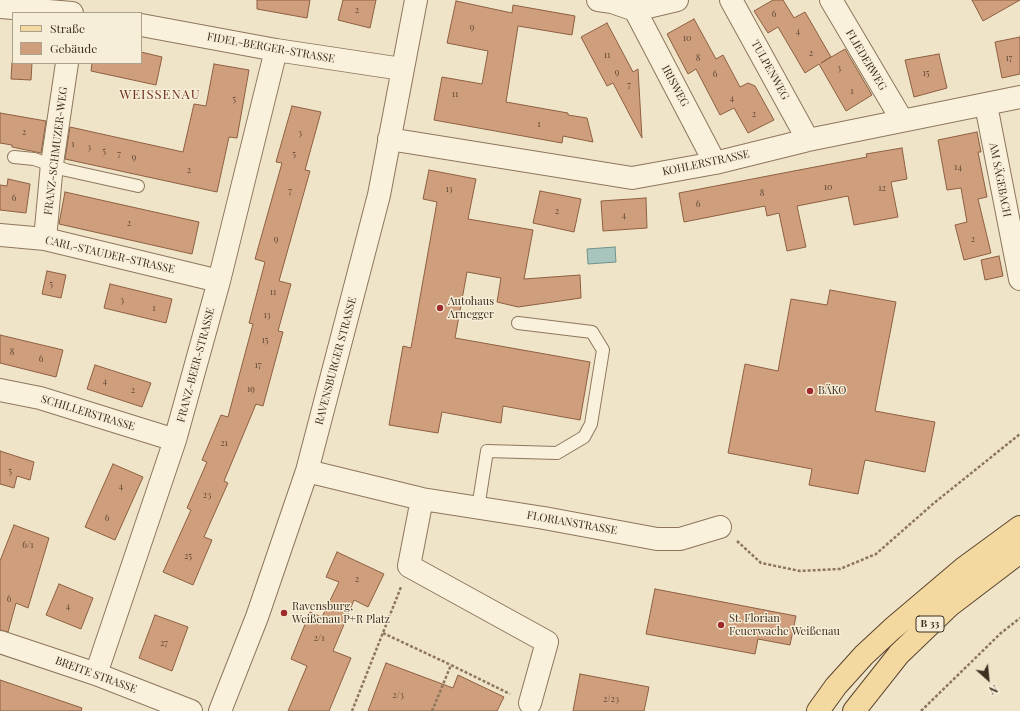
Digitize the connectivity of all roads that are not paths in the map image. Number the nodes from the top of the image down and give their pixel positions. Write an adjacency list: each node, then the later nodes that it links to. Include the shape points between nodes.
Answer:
1 (416, 0): 12 (street, RAVENSBURGER STRASSE)
2 (598, 0): 7 (street)
3 (677, 0): 7 (street)
4 (731, 0): 17 (street, TULPENWEG)
5 (831, 0): 15 (street, FLIEDERWEG)
6 (0, 7): 8 (street)
7 (635, 10): 19 (street, IRISWEG)
8 (60, 12)
9 (142, 25): 10 (street, FIDEL-BERGER-STRASSE)
10 (276, 50): 12 (street, FIDEL-BERGER-STRASSE); 25 (street, FRANZ-BEER-STRASSE)
11 (67, 64): 20 (street, FRANZ-SCHMUZER-WEG)
12 (402, 70): 16 (street, RAVENSBURGER STRASSE)
13 (1020, 96): 14 (street, KOHLERSTRASSE)
14 (986, 105): 15 (street, KOHLERSTRASSE); 24 (street, AM SÄGEBACH)
15 (902, 120): 17 (street, KOHLERSTRASSE)
16 (389, 139): 19 (street, KOHLERSTRASSE, via 632,178); 29 (street, RAVENSBURGER STRASSE, via 379,195)
17 (808, 140): 19 (street, KOHLERSTRASSE)
18 (14, 157): 20 (lane)
19 (715, 163)
20 (52, 164): 21 (lane, via 66,170); 23 (street, FRANZ-SCHMUZER-WEG)
21 (138, 186)
22 (0, 235): 23 (street, CARL-STAUDER-STRASSE)
23 (45, 239): 25 (street, CARL-STAUDER-STRASSE)
24 (1020, 280)
25 (219, 281): 28 (street, FRANZ-BEER-STRASSE)
26 (518, 323): 31 (lane, via 592,332 603,350 591,424 584,437 557,453 487,451)
27 (0, 390): 28 (street, SCHILLERSTRASSE, via 40,398)
28 (175, 440): 36 (street, FRANZ-BEER-STRASSE)
29 (307, 471): 30 (street, FLORIANSTRASSE); 39 (street, RAVENSBURGER STRASSE, via 257,617)
30 (422, 499): 31 (street, FLORIANSTRASSE); 37 (street, via 409,566 547,642)
31 (478, 508): 32 (street, FLORIANSTRASSE, via 657,539 680,539)
32 (720, 527)
33 (1020, 527): 40 (main road, B 33, via 964,568 892,629 836,686)
34 (1020, 552): 41 (main road, B 33, via 932,622 899,654)
35 (0, 642): 36 (street, BREITE STRASSE)
36 (96, 674): 38 (street, BREITE STRASSE)
37 (530, 704)
38 (191, 711)
39 (220, 711)
40 (818, 711)
41 (854, 711)

